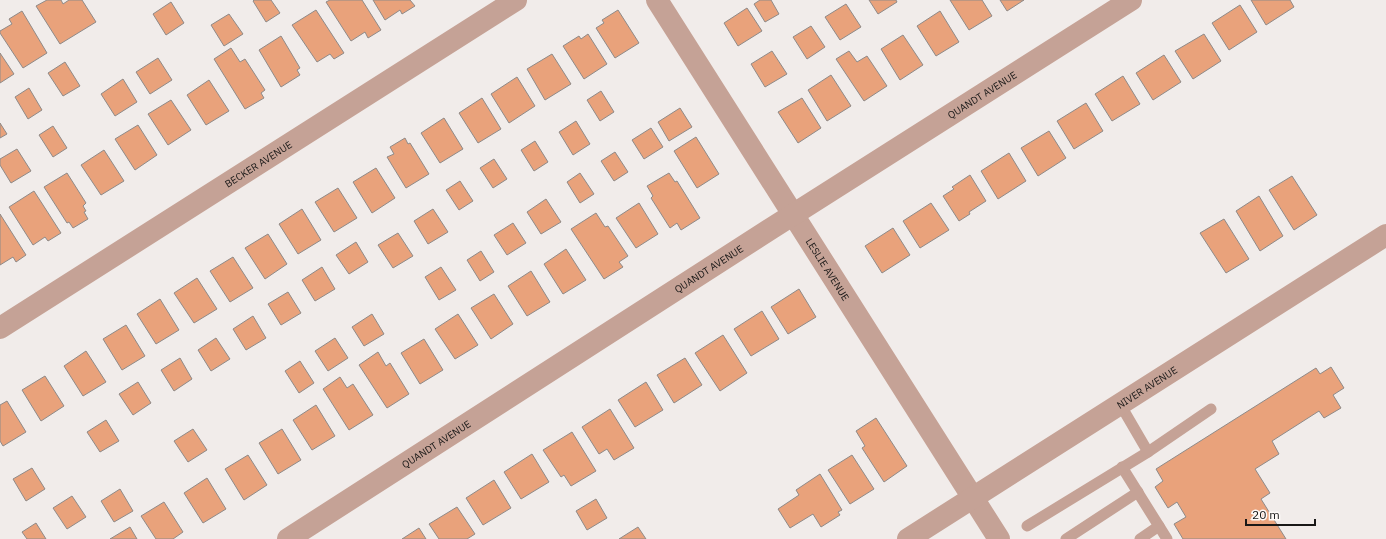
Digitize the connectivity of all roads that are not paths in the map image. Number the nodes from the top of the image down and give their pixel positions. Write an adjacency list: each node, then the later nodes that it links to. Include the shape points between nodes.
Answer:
1 (516, 0): 6 (street, BECKER AVENUE)
2 (657, 0): 4 (street, LESLIE AVENUE)
3 (1131, 0): 4 (street, QUANDT AVENUE)
4 (793, 215): 12 (street, LESLIE AVENUE); 15 (street, QUANDT AVENUE)
5 (1386, 235): 7 (street, NIVER AVENUE)
6 (0, 328)
7 (1120, 404): 9 (lane); 12 (street, NIVER AVENUE)
8 (1211, 409): 9 (lane)
9 (1148, 452): 10 (lane)
10 (1122, 468): 11 (lane); 13 (lane)
11 (1138, 492): 14 (lane); 18 (lane)
12 (973, 498): 16 (street, NIVER AVENUE); 17 (street, LESLIE AVENUE)
13 (1027, 526)
14 (1159, 526): 19 (lane); 20 (lane)
15 (288, 539)
16 (908, 539)
17 (999, 539)
18 (1066, 539)
19 (1140, 539)
20 (1168, 539)

